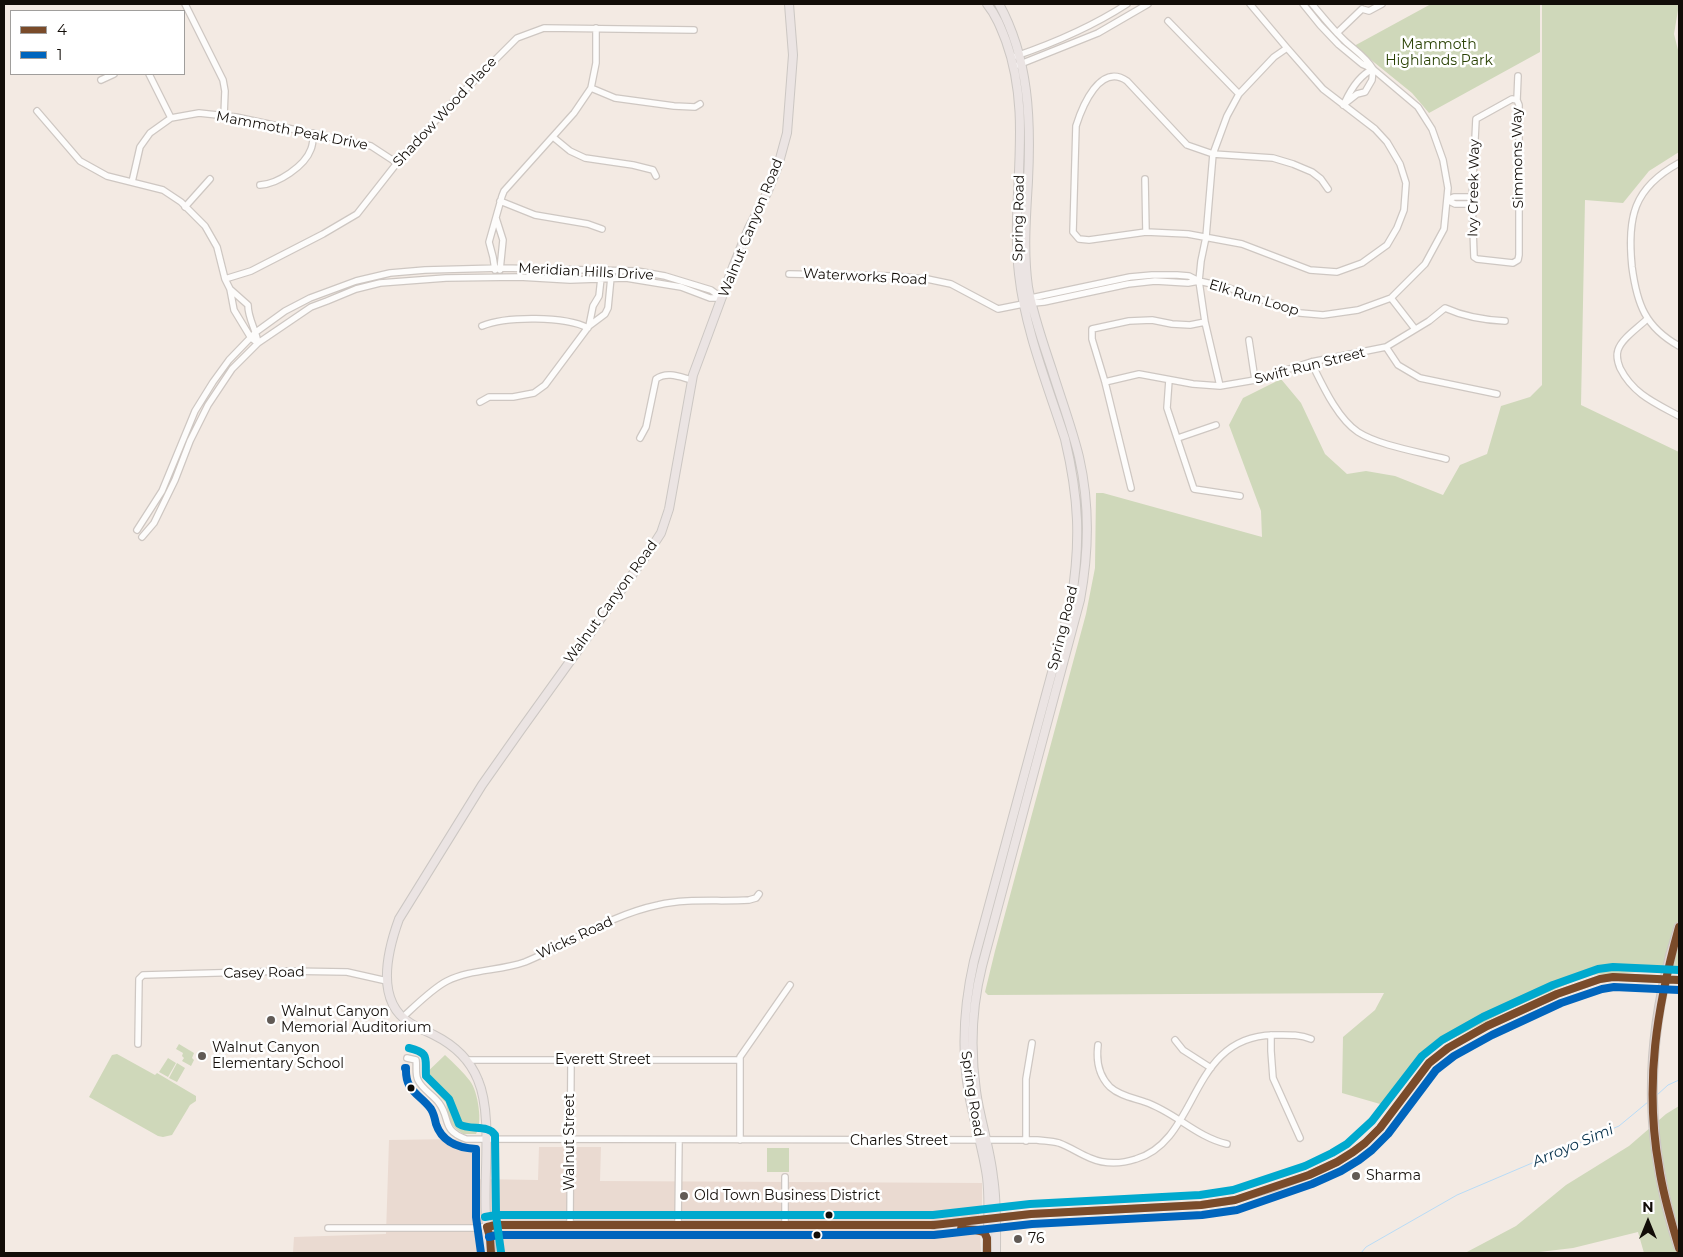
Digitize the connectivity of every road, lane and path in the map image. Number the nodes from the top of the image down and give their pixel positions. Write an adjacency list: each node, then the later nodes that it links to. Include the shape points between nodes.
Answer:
1 (185, 4): 30 (street, via 223,80)
2 (789, 4): 65 (main road, Walnut Canyon Road, via 793,55 787,133 772,182 749,228)
3 (987, 4): 18 (main road, Spring Road)
4 (999, 4): 18 (main road, Spring Road, via 1012,30)
5 (1127, 4): 18 (street)
6 (1148, 4): 18 (street, via 1098,33)
7 (1250, 4): 17 (street)
8 (1303, 4): 19 (street, Elk Run Loop, via 1339,46)
9 (1312, 4): 16 (street, Elk Run Loop)
10 (1358, 4): 12 (street)
11 (1382, 4): 12 (street, via 1369,11)
12 (1362, 9): 16 (street)
13 (1168, 21): 25 (street)
14 (596, 28): 15 (street, Shadow Wood Place); 24 (street, via 596,63); 36 (street, Shadow Wood Place, via 544,28 517,38)
15 (694, 30)
16 (1337, 33): 19 (street, Elk Run Loop)
17 (1287, 48): 25 (street); 28 (street)
18 (1017, 61): 67 (main road, Spring Road, via 1029,114 1025,244)
19 (1374, 69): 28 (street, via 1363,74); 28 (street, via 1365,92); 44 (street, Elk Run Loop, via 1418,108 1432,129 1443,160)
20 (112, 75): 23 (street)
21 (149, 75): 31 (street)
22 (1518, 76): 26 (street)
23 (101, 80)
24 (591, 88): 27 (street, via 615,98 695,107); 34 (street)
25 (1239, 94): 35 (street)
26 (1517, 100): 32 (street, Simmons Way, via 1507,101); 54 (street, Simmons Way, via 1518,260 1513,263)
27 (700, 104)
28 (1343, 105): 53 (street, via 1375,129 1386,142 1400,164 1406,183 1404,210 1398,228 1386,245 1362,263 1337,272 1310,270 1242,244)
29 (37, 111): 41 (street, via 80,161 107,176)
30 (224, 116): 31 (street, Mammoth Peak Drive, via 199,114); 33 (street, Mammoth Peak Drive)
31 (170, 118): 41 (street, Mammoth Peak Drive, via 150,133 140,147)
32 (1476, 119): 45 (street, Ivy Creek Way)
33 (314, 133): 36 (street, Mammoth Peak Drive, via 371,146); 42 (street, via 311,150 302,164 288,174)
34 (553, 137): 38 (street, via 585,158 633,164 653,170); 46 (street, via 504,191)
35 (1213, 154): 43 (street, via 1273,158 1293,164 1312,172); 50 (street, via 1187,145 1120,76 1101,81 1081,111 1076,126 1073,232 1078,239 1089,240); 53 (street)
36 (397, 163): 61 (street, Shadow Wood Place, via 357,214 251,271)
37 (1679, 163): 71 (street, via 1644,192 1631,220 1633,273 1640,308)
38 (656, 176)
39 (210, 179): 47 (street)
40 (1145, 179): 50 (street)
41 (132, 182): 47 (street, via 163,190)
42 (260, 184)
43 (1328, 189)
44 (1447, 200): 45 (street, via 1455,204 1468,204); 66 (street, Elk Run Loop, via 1444,229 1425,264)
45 (1472, 200): 54 (street, Ivy Creek Way)
46 (500, 201): 48 (street); 49 (street, via 535,215)
47 (185, 207): 61 (street, via 206,226 217,247)
48 (496, 218): 51 (street); 52 (street)
49 (602, 229)
50 (1146, 232): 53 (street)
51 (501, 236): 52 (street, via 495,234); 55 (street)
52 (490, 237): 55 (street)
53 (1206, 237): 62 (street)
54 (1474, 257)
55 (498, 268): 56 (street, Meridian Hills Drive); 58 (street); 77 (street, Meridian Hills Drive, via 390,273 356,281 310,298)
56 (607, 270): 59 (street); 60 (street); 65 (street, Meridian Hills Drive, via 665,276 711,290)
57 (789, 274): 67 (street, Waterworks Road, via 927,279 951,284 998,309)
58 (496, 278): 59 (street, Meridian Hills Drive); 80 (street, Meridian Hills Drive, via 413,280 356,289 311,308)
59 (601, 278): 60 (street, Meridian Hills Drive); 69 (street, via 599,296)
60 (610, 278): 65 (street, Meridian Hills Drive, via 663,283 710,298); 70 (street)
61 (225, 279): 63 (street)
62 (1199, 281): 66 (street, Elk Run Loop, via 1300,313 1323,316 1358,310); 67 (street, Elk Run Loop, via 1141,282); 73 (street)
63 (230, 289): 64 (street); 68 (street)
64 (242, 298): 68 (street); 77 (street, via 248,305)
65 (722, 298): 84 (main road, Walnut Canyon Road)
66 (1391, 298): 76 (street)
67 (1029, 302): 125 (main road, Spring Road, via 1079,456 1086,505 1087,552 1080,600 977,987 973,1064)
68 (232, 303): 78 (street)
69 (593, 306): 70 (street, via 595,312); 75 (street)
70 (606, 312): 75 (street)
71 (1647, 319): 81 (street, via 1658,332); 91 (street, via 1622,343 1618,350 1618,365 1636,391)
72 (1504, 321): 76 (street, Swift Run Street, via 1460,315 1445,308)
73 (1205, 322): 87 (street, via 1190,325 1152,320 1129,321 1092,329); 88 (street)
74 (482, 326): 75 (street, via 508,320 560,320)
75 (588, 327): 90 (street, via 545,386 534,393 489,397)
76 (1415, 329): 82 (street, Swift Run Street)
77 (256, 332): 78 (street, Meridian Hills Drive); 80 (street)
78 (251, 338): 80 (street); 93 (street, Meridian Hills Drive, via 213,382)
79 (1249, 340): 86 (street)
80 (258, 343): 94 (street, Meridian Hills Drive, via 232,369)
81 (1679, 346)
82 (1386, 347): 83 (street, Swift Run Street); 89 (street, via 1398,365 1420,378)
83 (1310, 362): 86 (street, Swift Run Street); 97 (street, via 1342,417 1357,431 1374,440)
84 (692, 380): 95 (street, via 670,375 656,379 646,427); 105 (main road, Walnut Canyon Road, via 669,509 660,533 514,738 433,863 399,919)
85 (1169, 380): 87 (street, Swift Run Street, via 1139,374); 88 (street, Swift Run Street); 96 (street, via 1166,408)
86 (1255, 380): 88 (street, Swift Run Street)
87 (1104, 382): 98 (street)
88 (1220, 386)
89 (1497, 394)
90 (480, 402)
91 (1679, 416)
92 (1216, 425): 96 (street)
93 (188, 426): 94 (street); 100 (street, Meridian Hills Drive, via 162,490)
94 (196, 430): 101 (street, Meridian Hills Drive, via 154,523)
95 (640, 438)
96 (1178, 438): 99 (street, via 1194,489)
97 (1446, 459)
98 (1131, 488)
99 (1240, 496)
100 (137, 530)
101 (142, 537)
102 (759, 894): 107 (street, Wicks Road, via 749,900 664,903 611,920 524,962 448,980)
103 (1679, 927): 137 (highway, bridge, via 1662,989 1652,1072 1656,1156)
104 (1679, 980): 129 (street, via 1600,979 1557,994 1487,1026 1429,1063 1365,1143 1338,1162 1274,1188 1218,1203)
105 (387, 981): 107 (main road, Walnut Canyon Road, via 389,997); 112 (street, Casey Road, via 347,972 141,976)
106 (790, 985): 117 (street)
107 (403, 1017): 115 (main road, via 448,1043)
108 (1271, 1035): 109 (street, Charles Street, via 1300,1035); 118 (street, Charles Street, via 1253,1037 1230,1047); 120 (street, via 1274,1078)
109 (1311, 1039)
110 (1175, 1040): 118 (street, via 1183,1050)
111 (1032, 1043): 126 (street, via 1026,1079)
112 (138, 1044)
113 (1098, 1045): 119 (street, via 1098,1068 1112,1089 1152,1104)
114 (407, 1058): 121 (street, Charles Street, via 416,1060 416,1078 440,1103 447,1126 466,1139)
115 (467, 1060): 116 (street, Everett Street); 121 (main road, via 482,1090)
116 (571, 1060): 117 (street, Everett Street); 122 (street, Walnut Street)
117 (740, 1060): 124 (street)
118 (1212, 1068): 119 (street, Charles Street)
119 (1179, 1121): 126 (street, Charles Street, via 1156,1150 1123,1162 1091,1159 1054,1142); 127 (street, via 1209,1139)
120 (1300, 1138)
121 (486, 1139): 122 (street, Charles Street); 134 (main road)
122 (569, 1140): 123 (street, Charles Street); 130 (street, Walnut Street)
123 (679, 1140): 124 (street, Charles Street); 131 (street)
124 (740, 1140): 125 (street, Charles Street)
125 (983, 1141): 126 (street, Charles Street); 129 (main road, Spring Road, via 993,1176)
126 (1026, 1141)
127 (1227, 1144)
128 (785, 1177): 132 (street)
129 (991, 1219): 133 (street); 136 (main road, Spring Road); 141 (main road, Spring Road)
130 (570, 1224): 131 (street); 134 (street)
131 (678, 1224): 132 (street)
132 (785, 1225): 133 (street)
133 (934, 1225): 136 (main road, via 981,1230 986,1233)
134 (487, 1227): 135 (street); 138 (main road); 139 (main road)
135 (328, 1228)
136 (987, 1242): 140 (main road, Spring Road)
137 (1679, 1248)
138 (484, 1253)
139 (490, 1253)
140 (987, 1253)
141 (996, 1253)

